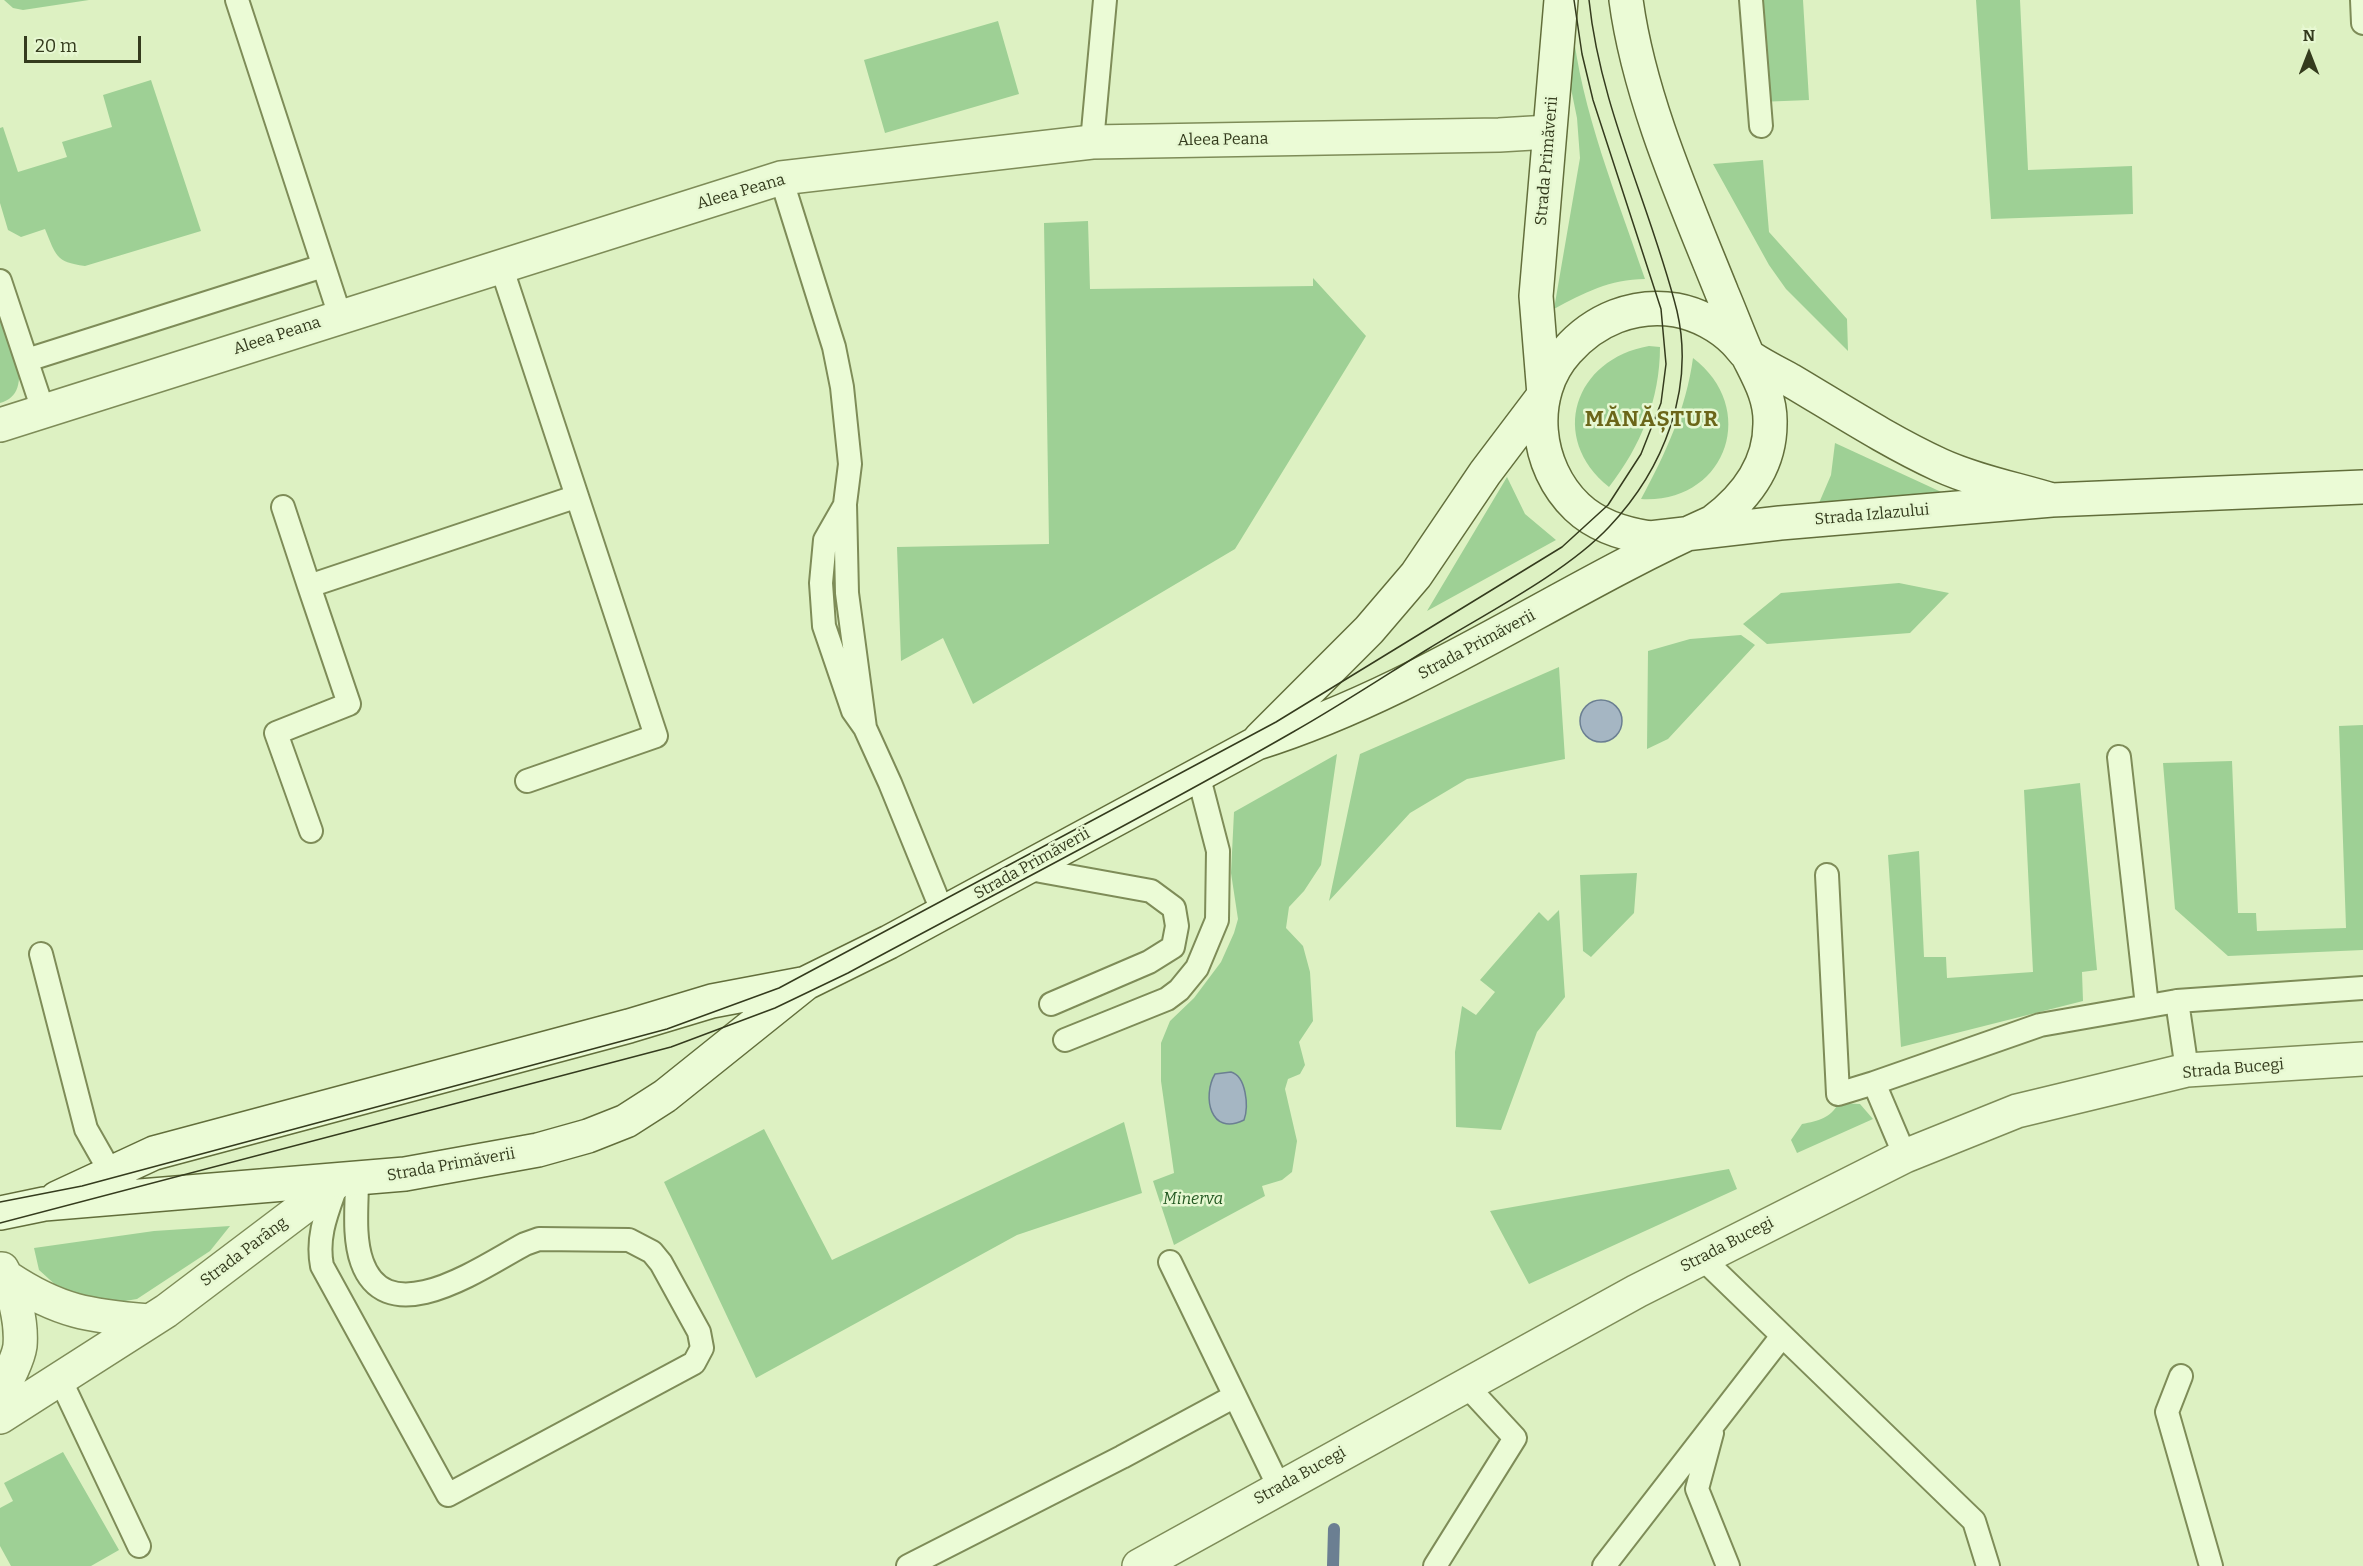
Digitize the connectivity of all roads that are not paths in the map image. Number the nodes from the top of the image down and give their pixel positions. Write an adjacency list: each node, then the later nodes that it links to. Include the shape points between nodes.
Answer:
1 (237, 0): 12 (lane)
2 (1105, 0): 10 (lane)
3 (1561, 0): 9 (main road, Strada Primăverii)
4 (1626, 0): 16 (main road, Strada Primăverii, via 1646,93)
5 (1751, 0): 8 (lane)
6 (2362, 0): 7 (lane)
7 (2363, 23)
8 (1761, 126)
9 (1550, 132): 10 (main road, Aleea Peana); 18 (main road, Strada Primăverii, via 1536,296)
10 (1092, 142): 11 (main road, Aleea Peana)
11 (781, 178): 13 (main road, Aleea Peana); 34 (lane, via 834,347 842,387 850,464 846,504 847,593 865,728)
12 (323, 266): 15 (lane); 17 (lane)
13 (501, 266): 15 (main road, Aleea Peana); 22 (lane)
14 (0, 281): 17 (lane)
15 (340, 316): 19 (main road, Aleea Peana)
16 (1749, 356): 18 (main road, Strada Primăverii, via 1726,333 1698,316 1661,309 1639,310 1617,315 1578,338 1552,373); 23 (main road, Strada Izlazului, via 1941,466); 25 (main road, Strada Primăverii, via 1768,400 1768,447 1760,470 1732,508)
17 (27, 360): 19 (lane)
18 (1544, 395): 25 (main road, Strada Primăverii, via 1541,425 1545,455 1558,483 1577,507 1609,528 1629,535 1650,537); 27 (main road, Strada Primăverii, via 1416,575 1370,630)
19 (43, 410): 20 (main road, Aleea Peana)
20 (0, 425)
21 (2363, 487): 23 (main road, Strada Izlazului)
22 (575, 497): 26 (lane); 30 (lane, via 656,736)
23 (2052, 500): 25 (main road, Strada Izlazului)
24 (283, 507): 26 (lane)
25 (1691, 532): 27 (main road, Strada Primăverii, via 1379,697)
26 (309, 586): 31 (lane, via 349,704 276,733)
27 (1257, 743): 29 (main road, Strada Primăverii)
28 (2119, 757): 40 (lane)
29 (1198, 774): 32 (main road, Strada Primăverii); 41 (lane, via 1218,851 1217,920 1197,968 1167,999)
30 (527, 781)
31 (311, 831)
32 (1024, 868): 34 (main road, Strada Primăverii); 39 (lane, via 1151,891 1174,908 1177,926 1173,947 1149,962)
33 (1827, 875): 44 (lane, via 1838,1094)
34 (943, 913): 36 (main road, Strada Primăverii)
35 (41, 954): 46 (lane, via 86,1129)
36 (806, 983): 46 (main road, Strada Primăverii, via 712,1000 630,1026 154,1152); 47 (main road, Strada Primăverii, via 665,1096 626,1121 538,1150 405,1174)
37 (2363, 988): 38 (lane)
38 (2177, 1000): 40 (lane); 43 (lane)
39 (1051, 1004)
40 (2147, 1006): 44 (lane, via 2040,1025)
41 (1065, 1040)
42 (2363, 1059): 43 (main road, Strada Bucegi)
43 (2187, 1070): 45 (main road, Strada Bucegi, via 2017,1111)
44 (1874, 1083): 45 (lane)
45 (1905, 1156): 50 (main road, Strada Bucegi)
46 (111, 1173): 48 (main road, Strada Primăverii)
47 (347, 1180): 47 (lane, via 320,1232 322,1266 448,1495 699,1358 699,1332 662,1263 652,1252 629,1240 539,1239 439,1290 422,1295 390,1292 376,1282 362,1261); 48 (main road, Strada Primăverii); 53 (main road, Strada Parâng)
48 (44, 1204): 49 (main road, Strada Primăverii)
49 (0, 1213)
50 (1701, 1257): 54 (lane); 57 (main road, Strada Bucegi)
51 (1170, 1262): 59 (lane)
52 (4, 1271): 53 (main road, via 38,1298 91,1316); 58 (main road, via 18,1315 20,1347)
53 (150, 1321): 56 (main road, Strada Parâng)
54 (1782, 1335): 61 (lane); 69 (lane, via 1974,1521)
55 (2181, 1376): 70 (lane, via 2167,1412)
56 (60, 1379): 60 (main road, Strada Parâng); 63 (lane)
57 (1465, 1384): 62 (main road, Strada Bucegi); 66 (lane, via 1515,1438)
58 (0, 1393)
59 (1235, 1396): 62 (lane); 64 (lane)
60 (0, 1417)
61 (1715, 1423): 67 (lane); 68 (lane, via 1698,1489)
62 (1279, 1487): 65 (main road, Strada Bucegi)
63 (139, 1546)
64 (908, 1566)
65 (1139, 1566)
66 (1435, 1566)
67 (1604, 1566)
68 (1728, 1566)
69 (1988, 1566)
70 (2211, 1566)

